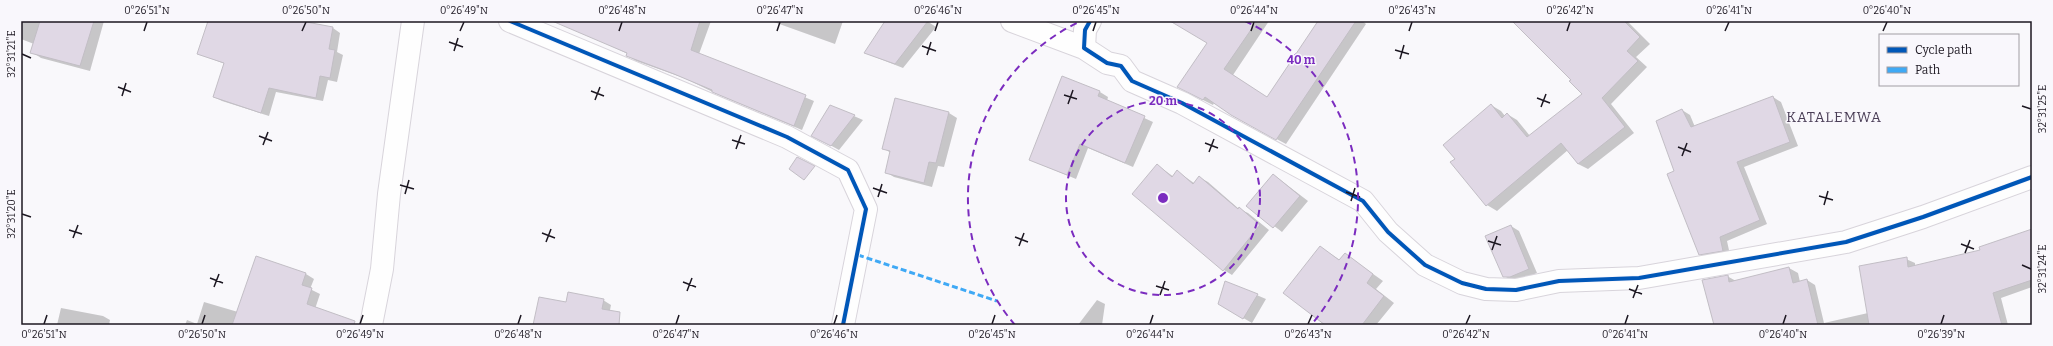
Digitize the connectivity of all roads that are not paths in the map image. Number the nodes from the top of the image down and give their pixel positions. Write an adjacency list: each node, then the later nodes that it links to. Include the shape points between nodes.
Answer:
1 (413, 21): 7 (street, via 389,194 382,269)
2 (510, 21): 8 (street, via 787,137 848,170 866,209)
3 (1012, 21): 5 (street)
4 (1090, 21): 5 (street, via 1085,30)
5 (1084, 48): 6 (street, via 1107,62 1122,66 1132,81 1182,103 1363,201 1388,232 1425,265 1462,283 1486,289 1516,290 1559,281 1639,278 1846,242)
6 (2032, 177)
7 (371, 325)
8 (844, 325)

